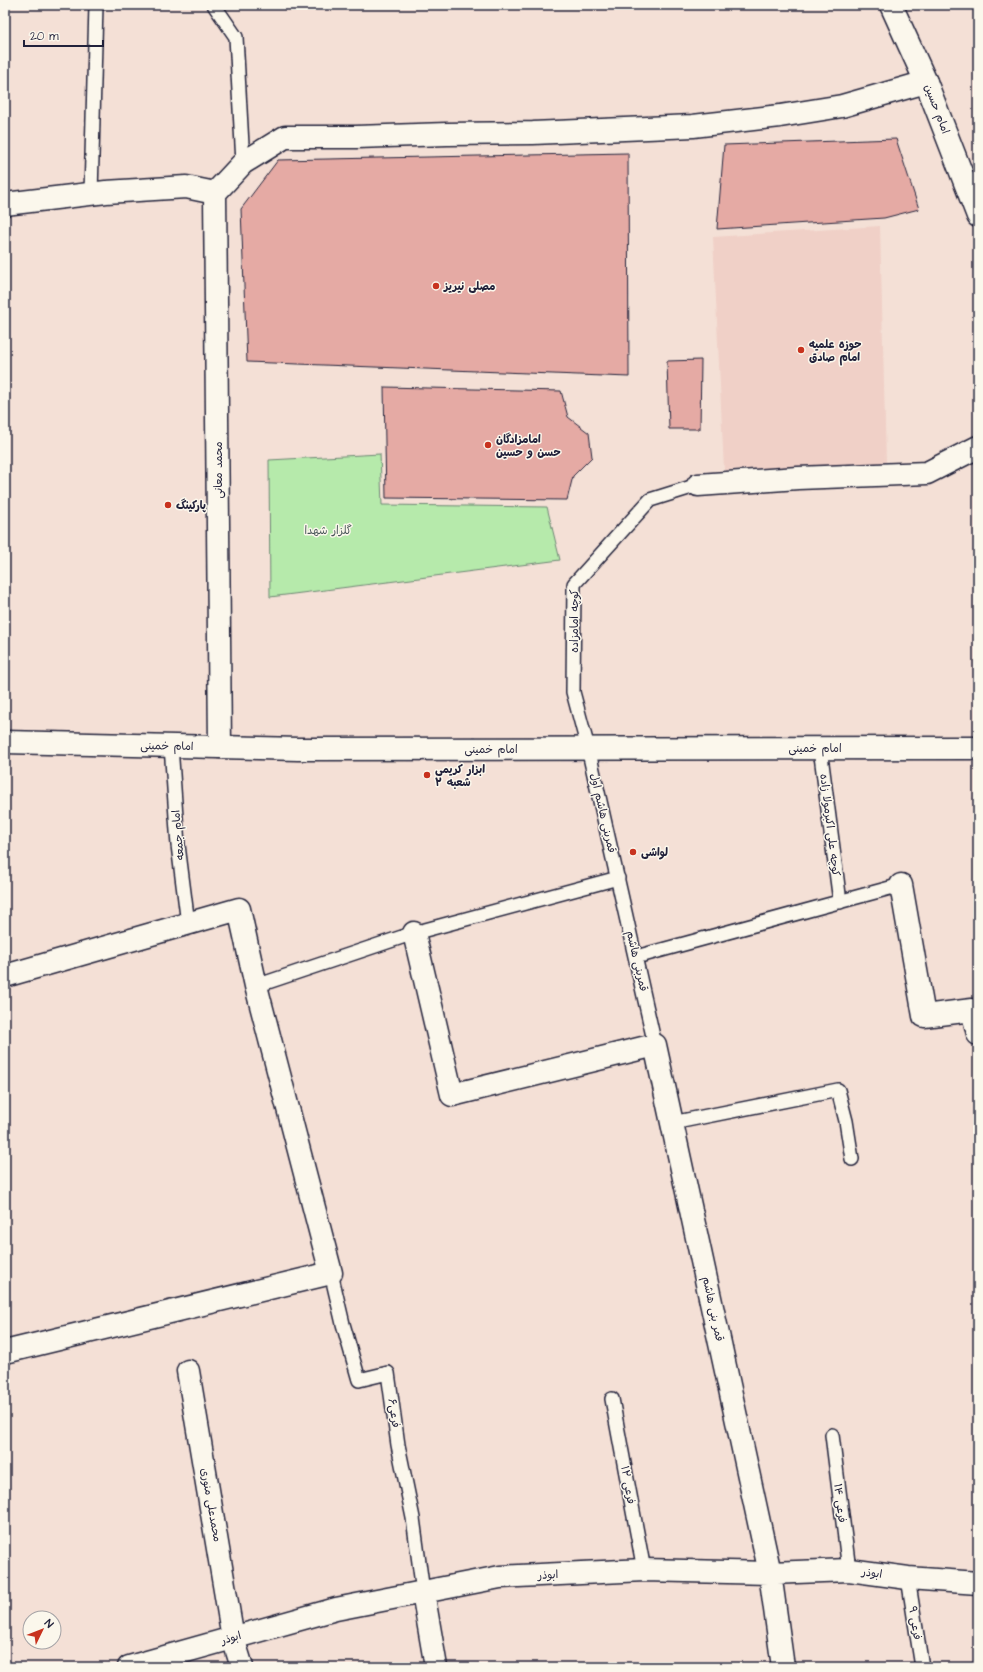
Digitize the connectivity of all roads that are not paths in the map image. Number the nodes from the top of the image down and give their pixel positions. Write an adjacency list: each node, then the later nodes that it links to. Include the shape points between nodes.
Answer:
1 (96, 5): 7 (lane)
2 (214, 5): 5 (lane, via 236,37)
3 (891, 5): 4 (street, امام حسین)
4 (926, 82): 5 (street, via 842,106 693,126 533,133 285,137); 9 (street, امام حسین)
5 (242, 163): 6 (street)
6 (215, 193): 7 (street, via 186,187); 14 (street, محمد معانی)
7 (91, 194): 8 (street)
8 (5, 204)
9 (978, 216)
10 (978, 447): 11 (street, via 927,473)
11 (698, 485): 15 (lane, کوچه امامزاده, via 650,500 574,584 573,692)
12 (5, 742): 13 (street, امام خمینی)
13 (171, 746): 14 (street, امام خمینی); 21 (lane, امام جمعه, via 178,845)
14 (220, 747): 15 (street, امام خمینی)
15 (588, 748): 16 (street, امام خمینی); 18 (lane, قمربنی هاشم اول)
16 (820, 748): 17 (street, امام خمینی); 20 (lane, کوچه علی اکبرمولا زاده)
17 (978, 748)
18 (618, 878): 22 (lane); 23 (lane, قمربنی هاشم)
19 (901, 885): 20 (lane); 26 (street, via 924,1016 972,1010)
20 (840, 902): 23 (lane)
21 (188, 924): 24 (street); 25 (street, via 239,909)
22 (414, 934): 25 (lane); 27 (street, via 452,1095)
23 (636, 957): 27 (lane, قمربنی هاشم)
24 (5, 976)
25 (256, 986): 30 (street)
26 (978, 1034)
27 (655, 1045): 28 (street, قمر بنی هاشم)
28 (672, 1123): 29 (lane, via 838,1090); 37 (street, قمر بنی هاشم)
29 (852, 1159)
30 (331, 1273): 31 (street); 40 (lane, فرعی۶, via 359,1380 388,1373)
31 (5, 1352)
32 (188, 1371): 41 (street, محمدعلی منوری)
33 (612, 1399): 35 (lane, فرعی ۱۲)
34 (832, 1435): 36 (lane, فرعی ۱۴)
35 (644, 1570): 37 (street, ابوذر); 40 (street, ابوذر, via 500,1577)
36 (849, 1570): 37 (street, ابوذر); 38 (street, ابوذر)
37 (770, 1573): 45 (street, قمر بنی هاشم)
38 (908, 1578): 39 (street, ابوذر); 46 (lane, فرعی ۹)
39 (978, 1583)
40 (423, 1592): 41 (street, ابوذر, via 336,1609); 44 (street)
41 (233, 1638): 42 (street, ابوذر); 43 (street, محمدعلی منوری)
42 (129, 1667)
43 (242, 1667)
44 (436, 1667)
45 (783, 1667)
46 (922, 1667)

